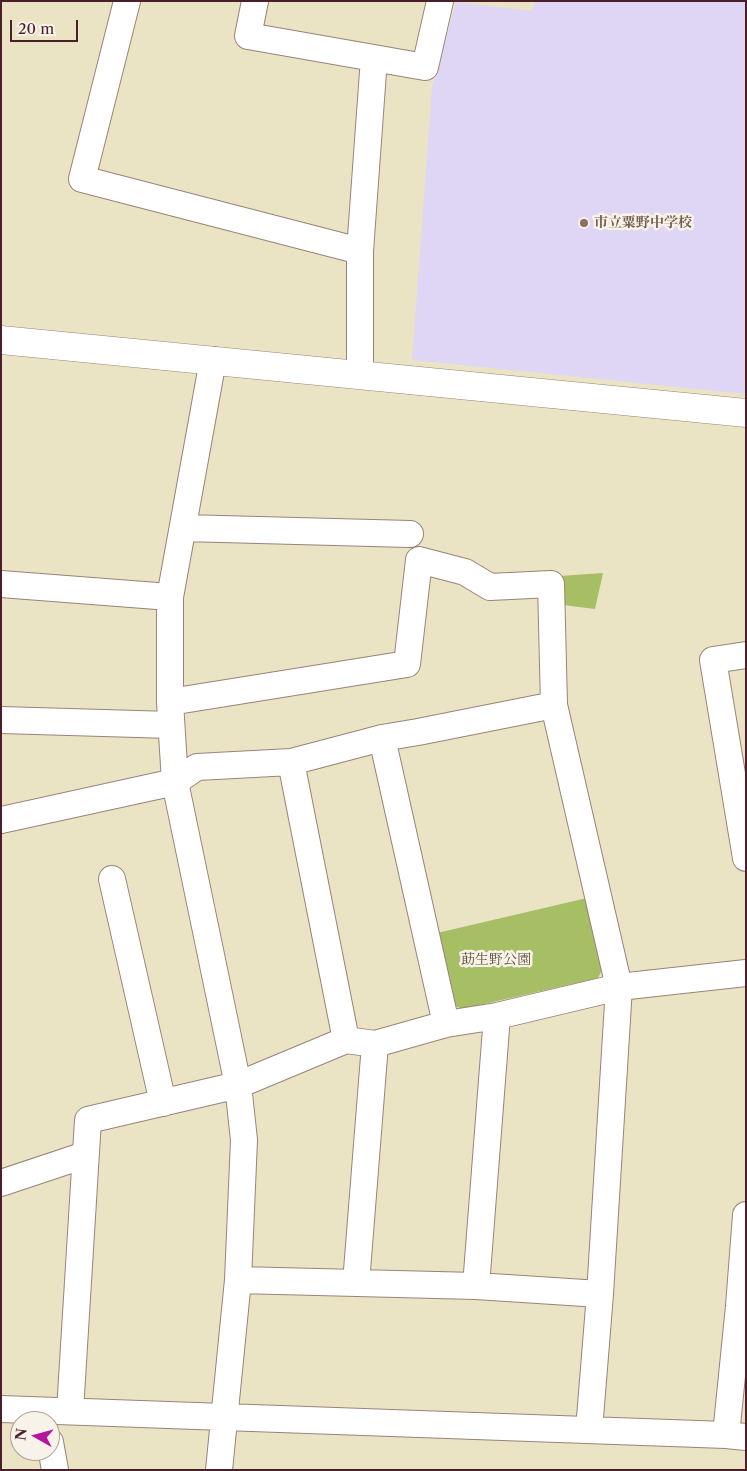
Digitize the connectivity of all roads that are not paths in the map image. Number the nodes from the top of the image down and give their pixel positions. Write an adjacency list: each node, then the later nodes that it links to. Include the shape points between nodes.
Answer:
1 (127, 1): 5 (street, via 82,178)
2 (255, 1): 4 (street, via 248,36)
3 (440, 1): 4 (street, via 425,67)
4 (374, 58): 5 (street)
5 (360, 251): 8 (street)
6 (1, 340): 7 (street)
7 (213, 360): 8 (street); 10 (street)
8 (360, 374): 9 (street)
9 (746, 413)
10 (182, 528): 11 (street); 13 (street)
11 (410, 534)
12 (1, 584): 13 (street)
13 (170, 597): 16 (street)
14 (746, 655): 22 (street, via 713,660)
15 (554, 705): 16 (street, via 551,584 490,587 466,572 419,560 408,664); 18 (street); 25 (street)
16 (170, 714): 17 (street); 20 (street)
17 (1, 720)
18 (382, 738): 19 (street); 27 (street)
19 (291, 762): 20 (street, via 196,767); 28 (street)
20 (175, 782): 21 (street); 30 (street)
21 (1, 820)
22 (746, 858)
23 (112, 879): 31 (street)
24 (746, 973): 25 (street)
25 (619, 987): 26 (street); 38 (street)
26 (497, 1016): 27 (street); 37 (street)
27 (446, 1024): 29 (street)
28 (346, 1040): 29 (street); 30 (street)
29 (375, 1044): 36 (street)
30 (238, 1085): 31 (street); 35 (street, via 244,1140)
31 (163, 1103): 32 (street, via 88,1120)
32 (85, 1155): 33 (street); 42 (street)
33 (1, 1183)
34 (746, 1216): 39 (street)
35 (238, 1280): 36 (street); 44 (street)
36 (356, 1283): 37 (street)
37 (476, 1286): 38 (street)
38 (600, 1294): 45 (street)
39 (742, 1306): 46 (street)
40 (1, 1409): 41 (street)
41 (23, 1411)
42 (55, 1411)
43 (60, 1414): 44 (street)
44 (224, 1416): 45 (street); 47 (street)
45 (589, 1430): 46 (street)
46 (736, 1436)
47 (219, 1470)

